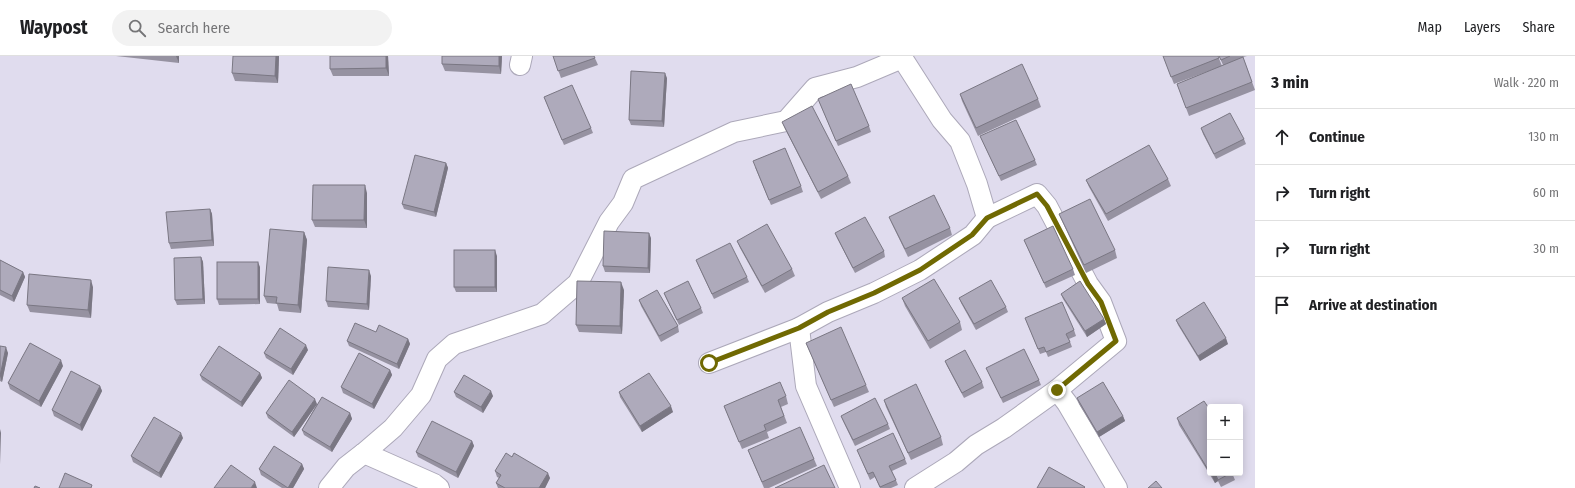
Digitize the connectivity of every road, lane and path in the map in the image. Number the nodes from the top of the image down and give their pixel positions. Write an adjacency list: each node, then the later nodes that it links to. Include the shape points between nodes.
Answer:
1 (902, 57): 2 (street, via 942,120 960,141); 6 (street, via 857,77 815,88 786,121 734,132 633,179 623,203 609,222 578,283 542,314 454,344 437,359 421,395 393,428)
2 (987, 218): 3 (street, via 972,235 920,270); 5 (street, via 1037,194 1047,206 1088,284 1101,302 1116,341)
3 (799, 328): 4 (street); 9 (street, via 806,386)
4 (709, 363)
5 (1057, 390): 10 (street); 11 (street)
6 (364, 453): 7 (street, via 346,467); 8 (street)
7 (329, 488)
8 (439, 488)
9 (850, 488)
10 (915, 488)
11 (1117, 488)

